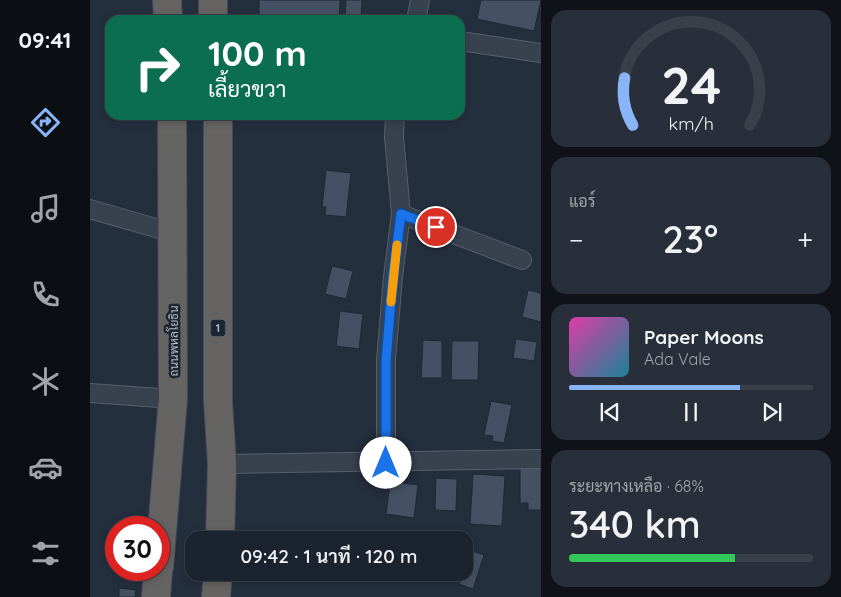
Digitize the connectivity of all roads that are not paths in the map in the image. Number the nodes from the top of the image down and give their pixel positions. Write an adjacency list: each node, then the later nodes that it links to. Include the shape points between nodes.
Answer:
1 (167, 0): 4 (highway)
2 (212, 0): 5 (highway)
3 (420, 0): 6 (street)
4 (168, 15)
5 (213, 15)
6 (417, 15)
7 (465, 42): 8 (street)
8 (541, 53)
9 (172, 120): 14 (highway, ถนนพหลโยธิน)
10 (218, 120): 20 (highway, 1, via 218,401)
11 (394, 120): 13 (street)
12 (90, 209): 14 (street)
13 (401, 214): 15 (street); 19 (street, via 386,360)
14 (173, 233): 17 (highway, ถนนพหลโยธิน)
15 (522, 260)
16 (90, 393): 17 (street)
17 (173, 398): 21 (highway, ถนนพหลโยธิน)
18 (541, 458): 19 (street)
19 (386, 463): 20 (street)
20 (222, 464): 22 (highway, 1)
21 (163, 516)
22 (220, 531)
23 (158, 581): 25 (highway, ถนนพหลโยธิน)
24 (217, 581): 26 (highway)
25 (156, 597)
26 (216, 597)

